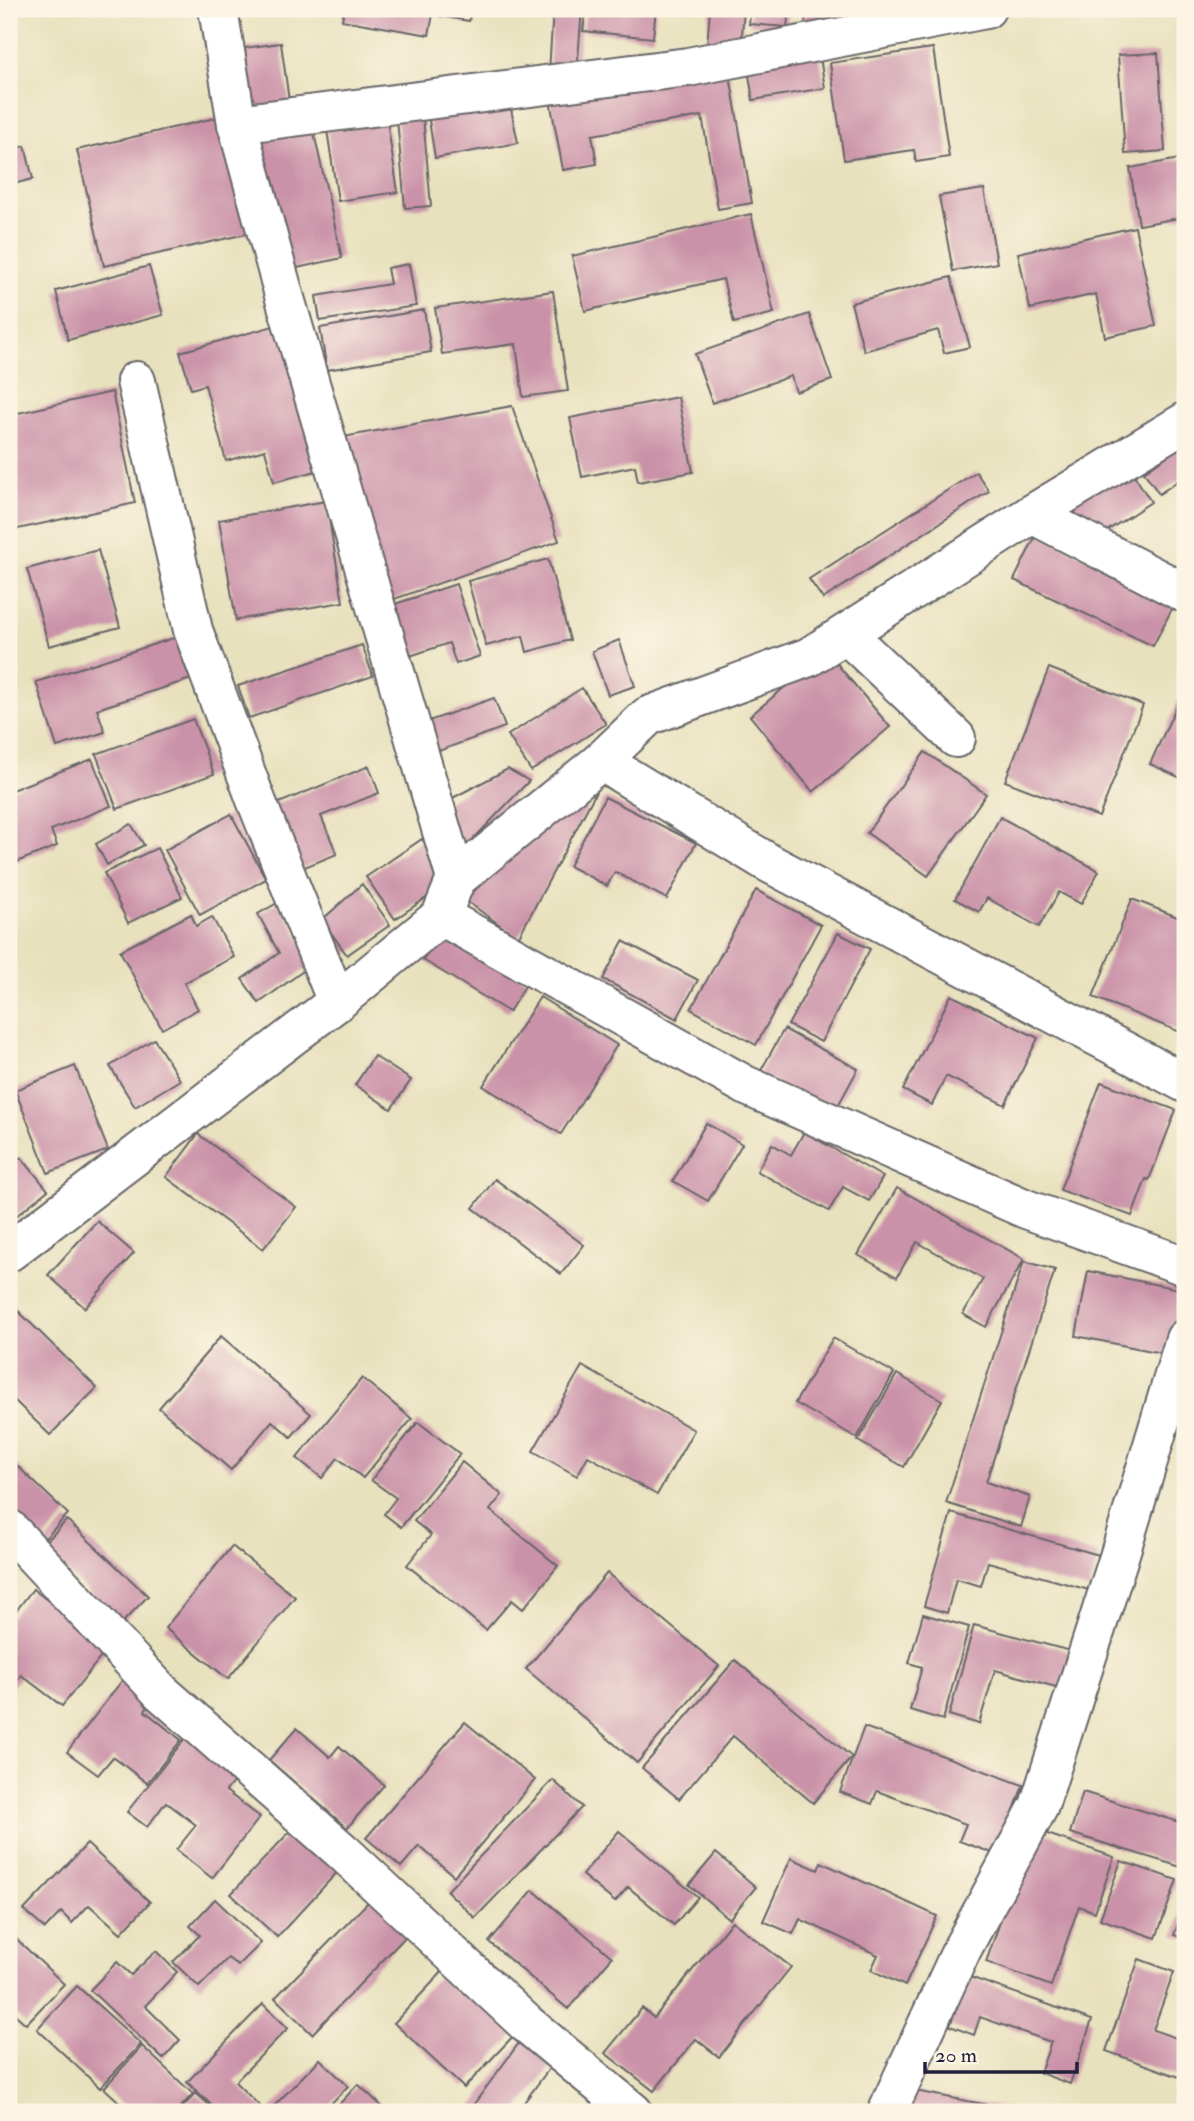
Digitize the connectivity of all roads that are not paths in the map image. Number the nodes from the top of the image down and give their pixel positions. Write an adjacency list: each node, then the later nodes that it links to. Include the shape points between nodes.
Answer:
1 (218, 9): 3 (street)
2 (986, 9): 3 (street, via 688,67)
3 (237, 124): 11 (street)
4 (136, 381): 13 (street, via 194,630)
5 (1185, 422): 6 (street)
6 (1032, 514): 7 (street); 8 (street)
7 (1185, 593)
8 (846, 634): 9 (street); 10 (street, via 809,657 648,716)
9 (956, 738)
10 (601, 761): 11 (street); 14 (street, via 768,862)
11 (456, 879): 12 (street)
12 (441, 916): 13 (street); 16 (street, via 747,1086 1026,1209)
13 (337, 1002): 15 (street)
14 (1185, 1083)
15 (9, 1252)
16 (1185, 1266)
17 (1185, 1339): 20 (street, via 1040,1806 962,1949)
18 (9, 1529): 19 (street, via 161,1692 343,1852 527,2024)
19 (633, 2112)
20 (887, 2112)

